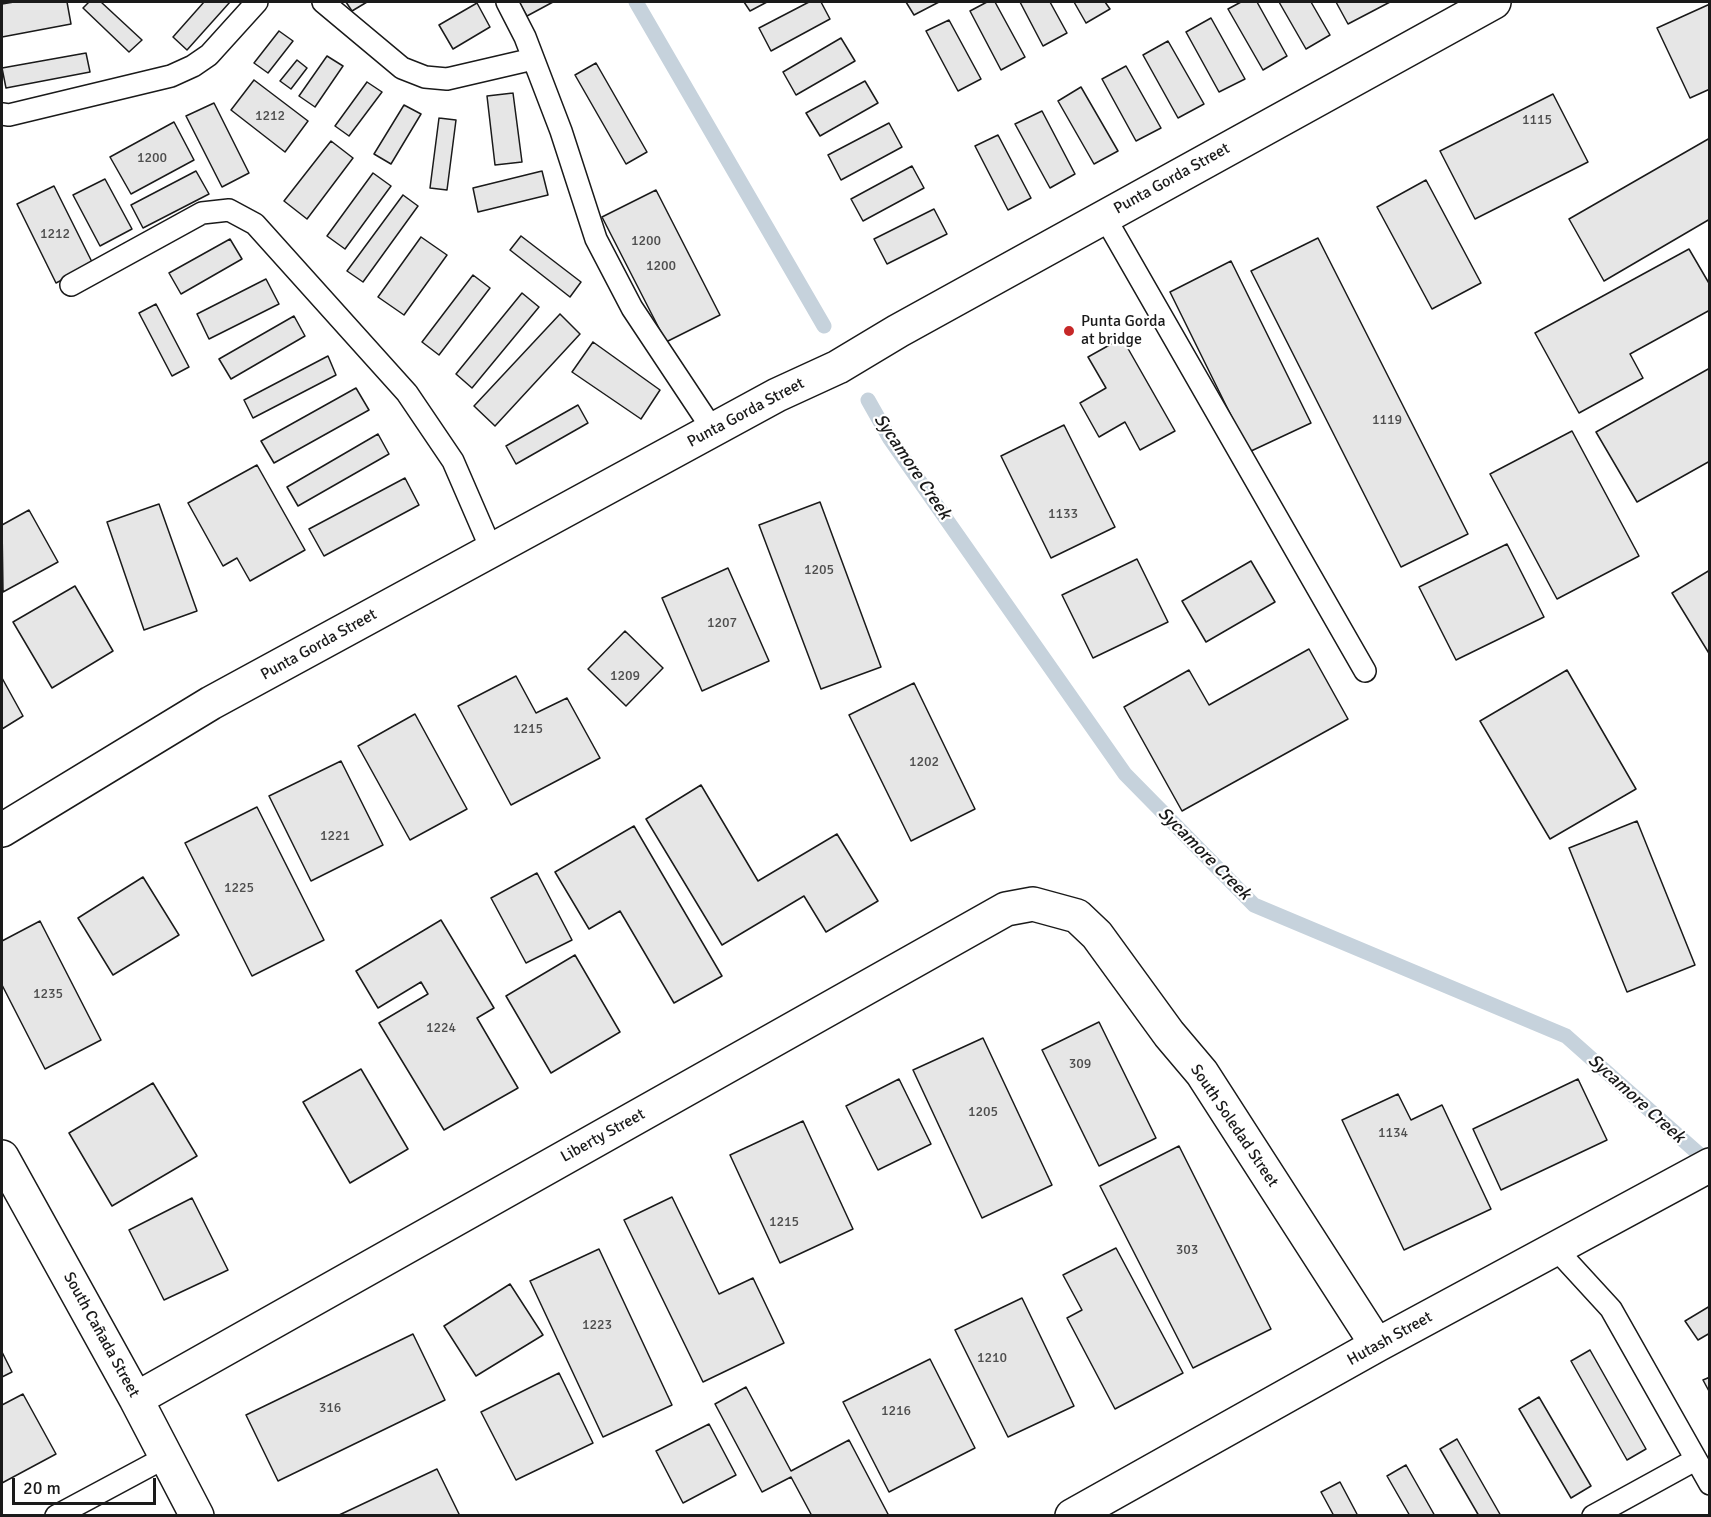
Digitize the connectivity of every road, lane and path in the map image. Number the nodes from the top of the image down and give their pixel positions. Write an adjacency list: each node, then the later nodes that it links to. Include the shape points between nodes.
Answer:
1 (257, 2): 6 (lane, via 194,66 171,76)
2 (323, 2): 5 (lane, via 402,68 425,77 447,79)
3 (507, 2): 5 (lane)
4 (1494, 2): 7 (street, Punta Gorda Street)
5 (533, 59): 9 (lane, via 596,239 632,308)
6 (2, 114)
7 (1104, 216): 9 (street, Punta Gorda Street, via 838,367); 11 (lane)
8 (71, 285): 10 (lane, via 202,213 230,210 255,224 407,393 453,462)
9 (714, 430): 10 (street, Punta Gorda Street)
10 (492, 551): 12 (street, Punta Gorda Street, via 211,703)
11 (1365, 671)
12 (2, 830)
13 (1077, 916): 17 (street, South Soledad Street, via 1096,934 1202,1073); 18 (street, Liberty Street, via 1033,904 1006,909)
14 (2, 1157): 18 (street, South Cañada Street)
15 (1710, 1165): 16 (street, Hutash Street)
16 (1555, 1248): 17 (street, Hutash Street); 20 (lane, via 1611,1309)
17 (1377, 1345): 24 (street, Hutash Street)
18 (136, 1399): 19 (street, South Cañada Street)
19 (166, 1457): 22 (lane); 23 (street, South Cañada Street)
20 (1695, 1460): 21 (lane); 25 (lane)
21 (1710, 1484)
22 (56, 1515)
23 (196, 1515)
24 (1072, 1515)
25 (1593, 1515)

